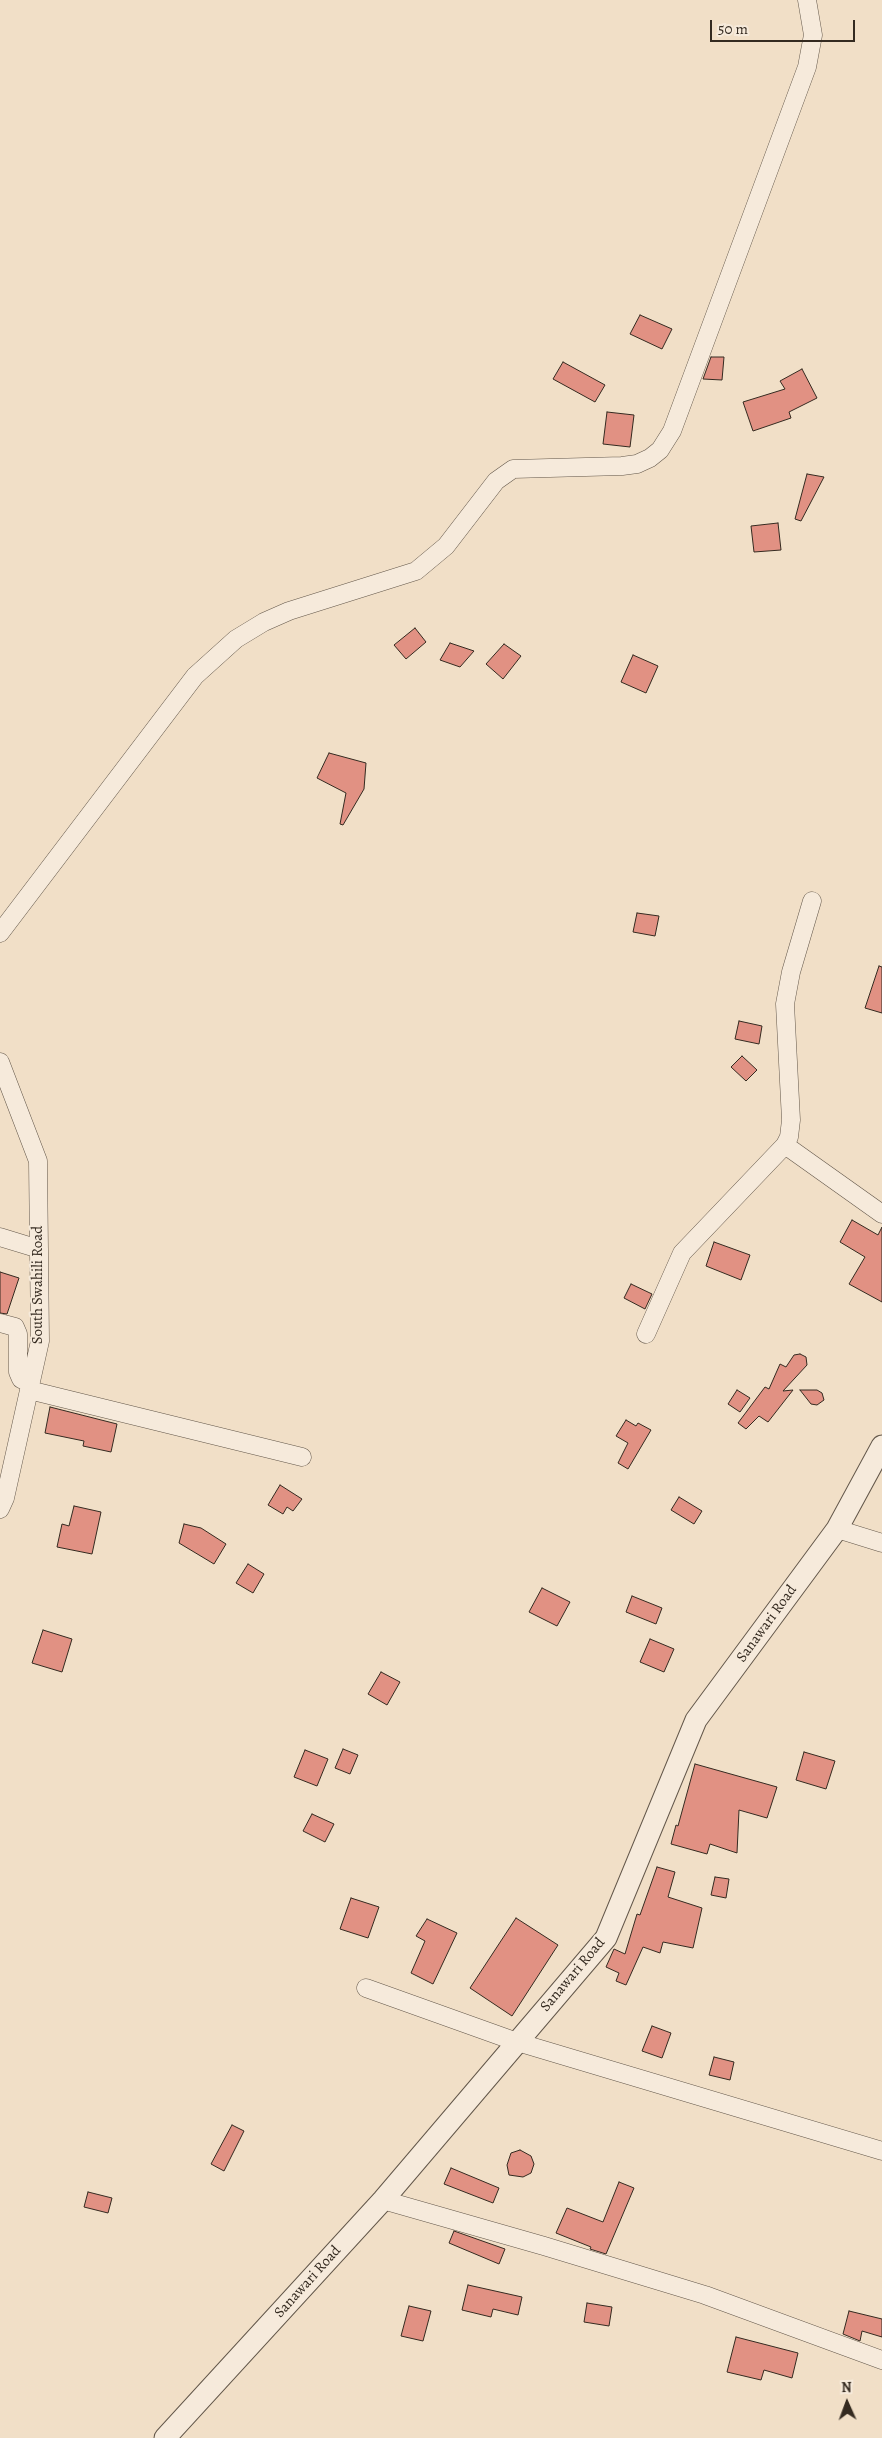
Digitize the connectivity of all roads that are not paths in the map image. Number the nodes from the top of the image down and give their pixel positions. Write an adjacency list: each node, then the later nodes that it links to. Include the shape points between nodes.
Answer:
1 (807, 0): 3 (street, via 813,35 807,67 672,431 660,450 637,464 622,466 513,469 496,481 446,546 421,568 289,611 236,638 195,676)
2 (812, 902): 5 (street, via 791,972 786,1004 791,1120)
3 (0, 933)
4 (0, 1062): 8 (street, South Swahili Road, via 38,1161)
5 (785, 1145): 6 (street); 10 (street, via 682,1253)
6 (882, 1214)
7 (0, 1237): 8 (street)
8 (39, 1249): 11 (street, South Swahili Road, via 40,1341)
9 (0, 1323): 11 (street, via 15,1327 18,1334 18,1372)
10 (646, 1334)
11 (30, 1387): 13 (street); 14 (street, South Swahili Road)
12 (882, 1446): 15 (street, Sanawari Road)
13 (302, 1457)
14 (0, 1509)
15 (837, 1529): 16 (street); 18 (street, Sanawari Road, via 696,1720 606,1938)
16 (882, 1543)
17 (366, 1988): 18 (street)
18 (517, 2042): 19 (street); 20 (street, Sanawari Road)
19 (882, 2151)
20 (383, 2200): 21 (street, via 705,2295); 22 (street, Sanawari Road)
21 (882, 2360)
22 (165, 2438)

